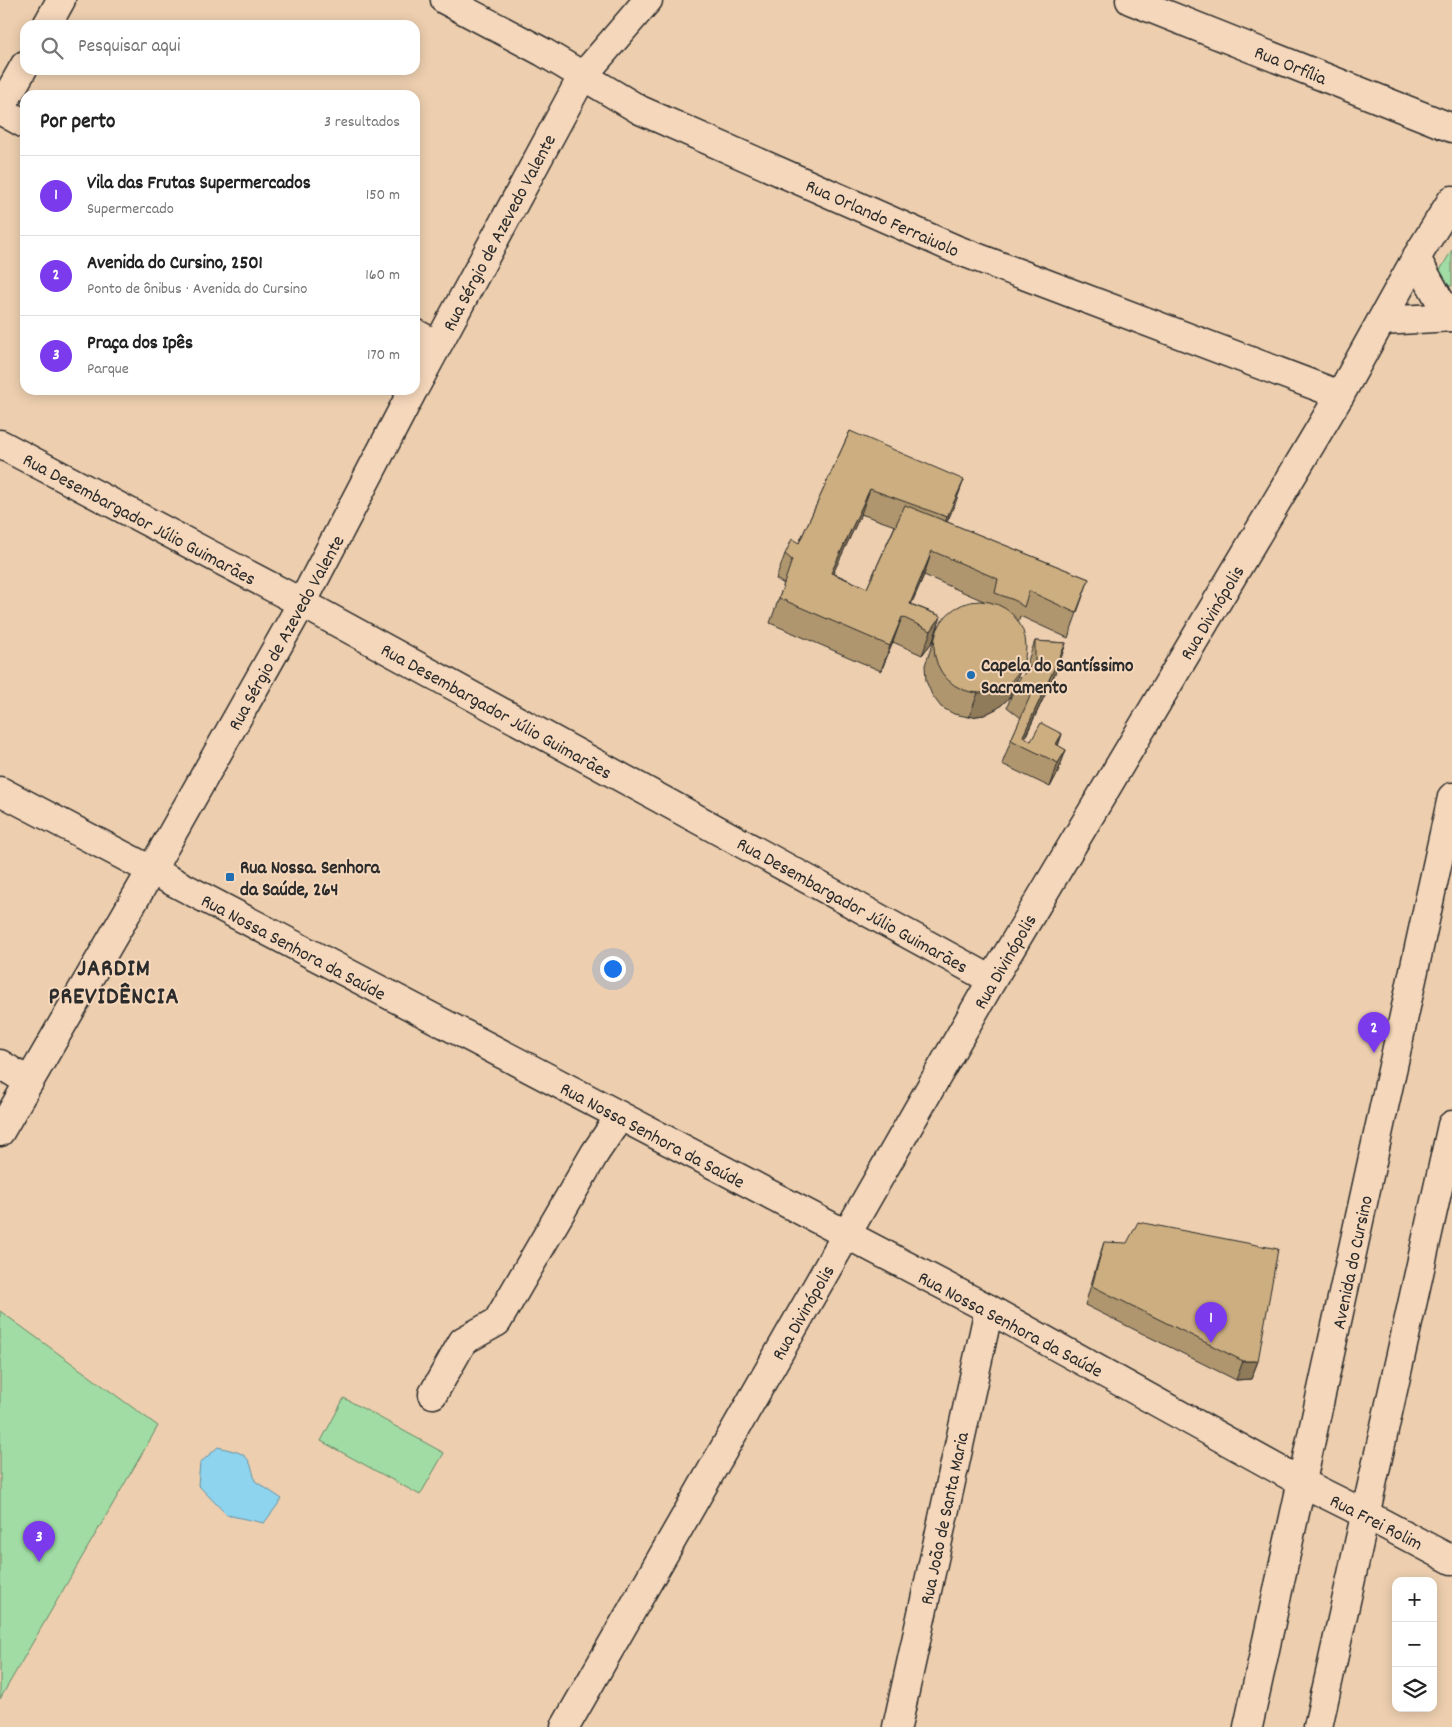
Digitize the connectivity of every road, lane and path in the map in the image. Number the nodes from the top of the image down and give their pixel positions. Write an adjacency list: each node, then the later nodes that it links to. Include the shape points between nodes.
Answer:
1 (61, 0): 5 (street)
2 (445, 0): 7 (street, Rua Orlando Ferraiuolo)
3 (648, 0): 7 (street, Rua Sérgio de Azevedo Valente)
4 (1130, 0): 10 (street, Rua Orfília)
5 (50, 20)
6 (20, 74): 8 (street)
7 (582, 76): 15 (street, Rua Sérgio de Azevedo Valente); 18 (street, Rua Orlando Ferraiuolo, via 640,110 955,249)
8 (0, 110): 9 (street)
9 (20, 121)
10 (1452, 128)
11 (1452, 200): 12 (street, Rua Divinópolis)
12 (1416, 258): 13 (street); 14 (street, Rua Divinópolis)
13 (1451, 317): 14 (street)
14 (1382, 321): 18 (street, Rua Divinópolis)
15 (426, 339): 16 (street, Rua Sérgio de Azevedo Valente)
16 (420, 364)
17 (410, 395): 20 (street, Rua Sérgio de Azevedo Valente)
18 (1340, 395): 24 (street, Rua Divinópolis)
19 (0, 444): 20 (street, Rua Desembargador Júlio Guimarães)
20 (302, 603): 23 (street, Rua Sérgio de Azevedo Valente); 24 (street, Rua Desembargador Júlio Guimarães)
21 (1, 794): 23 (street, Rua Nossa Senhora da Saúde)
22 (1452, 797): 33 (street, Avenida do Cursino)
23 (152, 871): 26 (street, Rua Sérgio de Azevedo Valente); 27 (street, Rua Nossa Senhora da Saúde)
24 (992, 980): 30 (street, Rua Divinópolis)
25 (0, 1064): 26 (street)
26 (29, 1082): 29 (street, Rua Sérgio de Azevedo Valente)
27 (620, 1116): 30 (street, Rua Nossa Senhora da Saúde); 32 (street, via 497,1322 464,1341)
28 (1452, 1125): 34 (street)
29 (0, 1132)
30 (846, 1235): 31 (street, Rua Nossa Senhora da Saúde); 36 (street, Rua Divinópolis)
31 (989, 1309): 33 (street, Rua Nossa Senhora da Saúde); 37 (street, Rua João de Santa Maria)
32 (433, 1394)
33 (1303, 1483): 34 (street, Rua Frei Rolim); 38 (street, Avenida do Cursino)
34 (1365, 1514): 35 (street, Rua Frei Rolim); 39 (street)
35 (1452, 1560)
36 (565, 1727)
37 (897, 1727)
38 (1248, 1727)
39 (1318, 1727)

